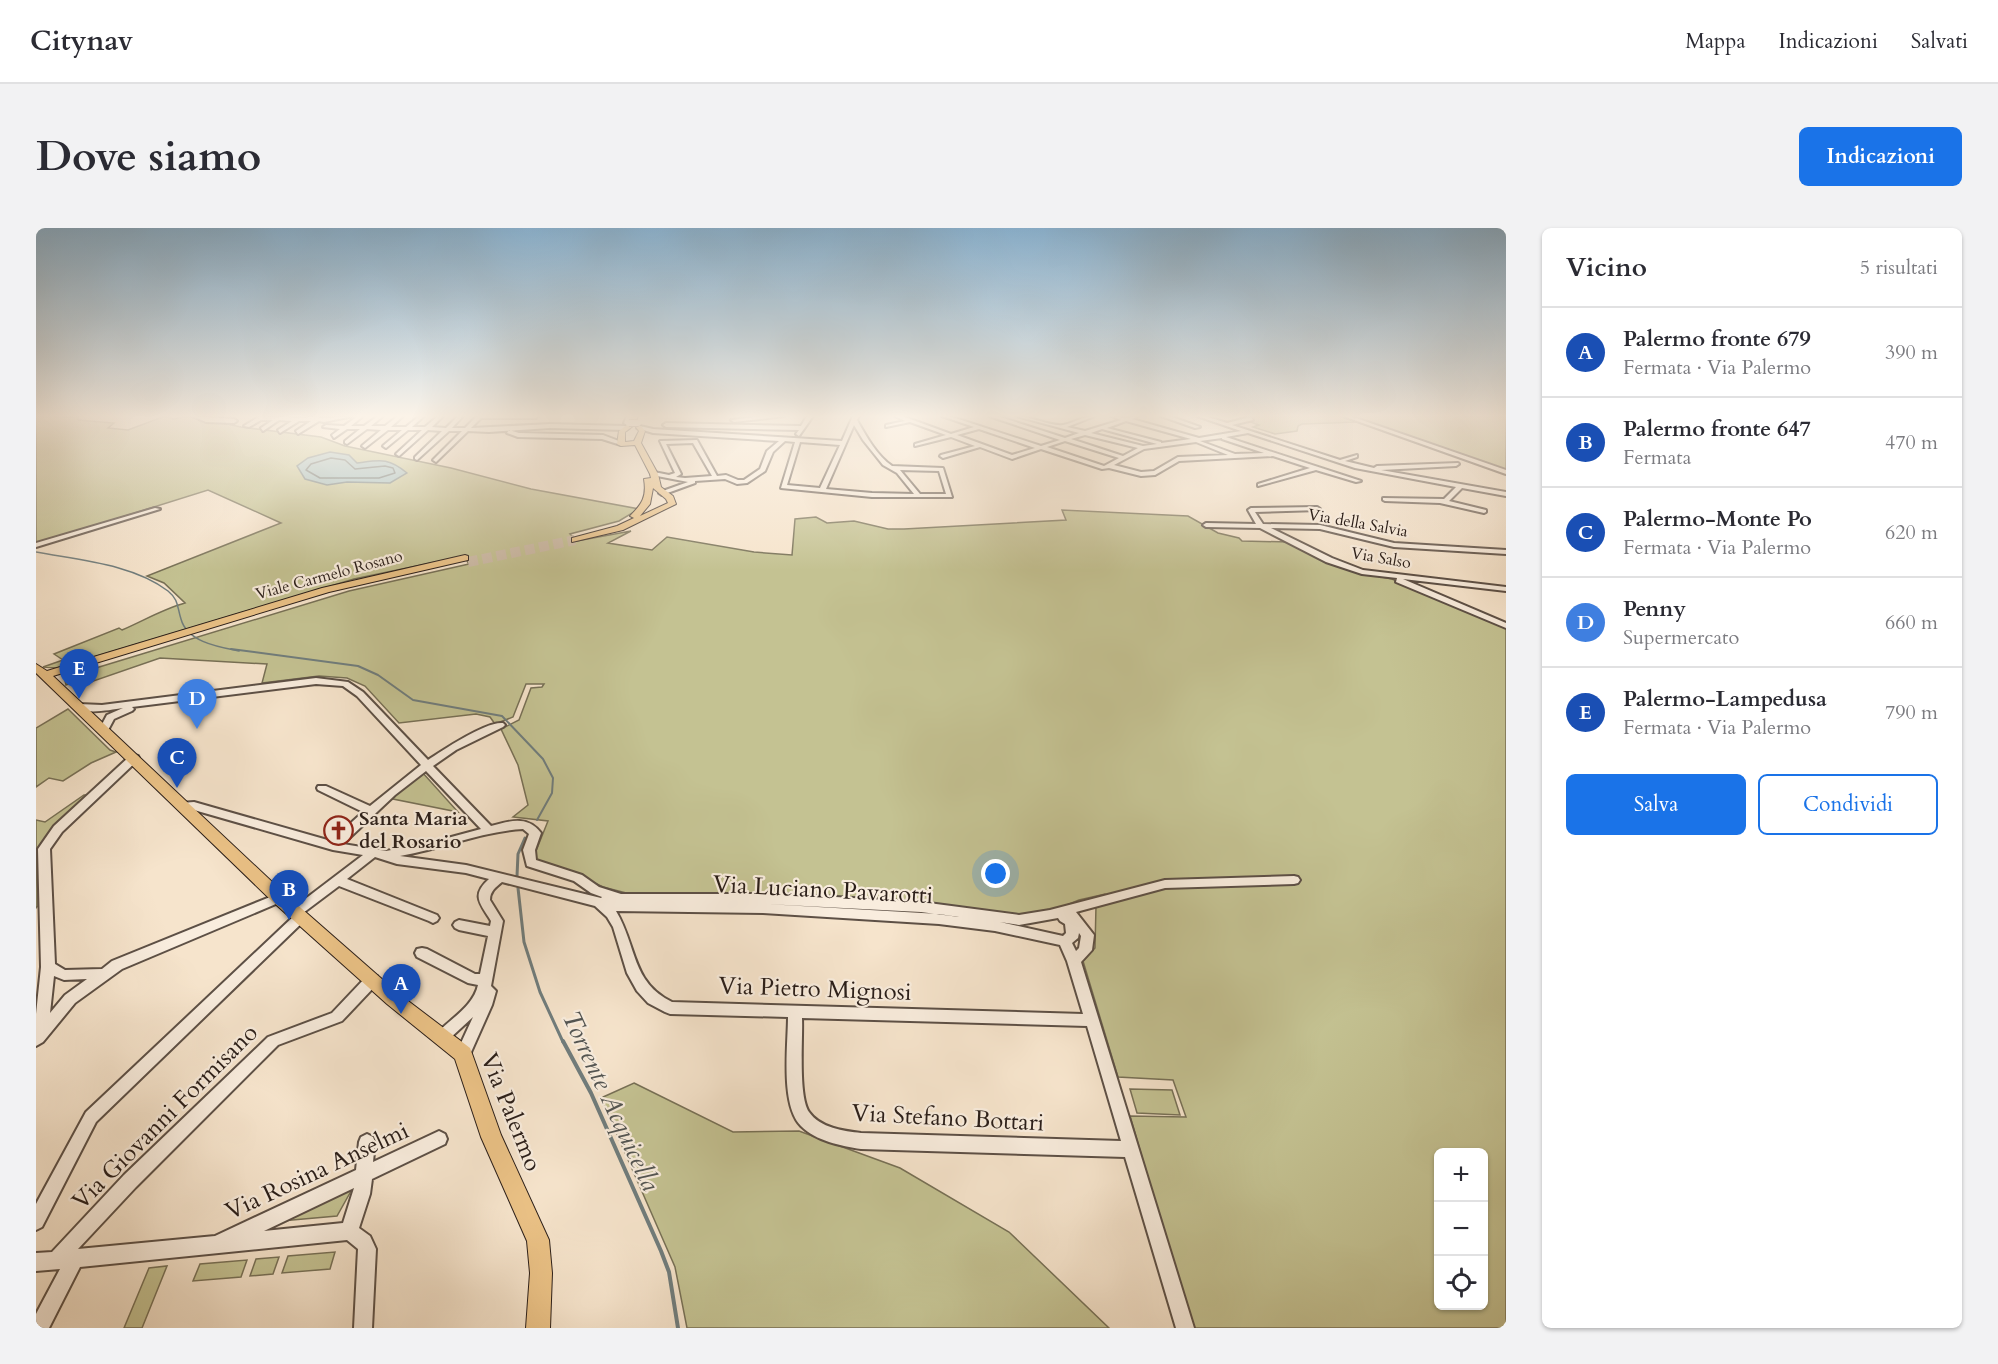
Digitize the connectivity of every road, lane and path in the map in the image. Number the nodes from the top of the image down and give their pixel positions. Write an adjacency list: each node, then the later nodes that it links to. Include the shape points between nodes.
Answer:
1 (642, 467): 26 (main road, via 651,495 638,514 573,538 620,528 670,506 672,499)
2 (652, 467): 15 (main road)
3 (675, 467): 16 (street, via 678,474)
4 (708, 467): 17 (street)
5 (764, 467): 17 (street, via 747,481)
6 (789, 467): 23 (street, via 783,487)
7 (832, 467): 23 (street)
8 (1109, 467): 9 (street, via 1141,474)
9 (1164, 467)
10 (1315, 467): 21 (street)
11 (1317, 467): 19 (street)
12 (1378, 467): 14 (street)
13 (891, 468): 27 (street); 27 (street, via 941,469 950,496)
14 (1362, 468): 22 (street)
15 (654, 474): 16 (street); 26 (main road)
16 (668, 477): 18 (street)
17 (713, 477): 18 (street); 20 (street)
18 (684, 480): 20 (street)
19 (1358, 481)
20 (692, 482): 26 (street)
21 (1260, 485)
22 (1459, 486): 25 (street); 30 (street)
23 (822, 490): 27 (street)
24 (1506, 490): 25 (street)
25 (1494, 492): 28 (street)
26 (662, 493)
27 (918, 495)
28 (1506, 495)
29 (1385, 499): 30 (street)
30 (1443, 502): 33 (street)
31 (1317, 508): 35 (street, via 1251,510)
32 (157, 510): 36 (street)
33 (1484, 511)
34 (1206, 525): 35 (street, Via della Salvia)
35 (1261, 526): 37 (street, Via della Salvia, via 1320,527 1394,545); 39 (street, Via Salso, via 1336,563)
36 (36, 545)
37 (1506, 552)
38 (467, 560): 42 (main road, Viale Carmelo Rosano, via 350,588)
39 (1390, 576): 40 (street, Via Salso); 41 (street)
40 (1506, 589)
41 (1506, 626)
42 (173, 639): 43 (main road); 43 (main road, via 76,671)
43 (43, 674): 46 (main road, Via Palermo)
44 (177, 699): 45 (street); 46 (street, via 118,712 107,720); 49 (street, via 316,681 345,684 360,694)
45 (142, 703): 46 (street, via 107,710); 46 (street, via 96,709)
46 (91, 718): 48 (main road, Via Palermo)
47 (501, 725): 49 (street, via 469,738)
48 (134, 758): 51 (main road, Via Palermo); 73 (street, via 58,829 44,849)
49 (428, 763): 52 (street); 53 (street)
50 (322, 788): 52 (street)
51 (184, 806): 54 (street, Via Luciano Pavarotti); 61 (main road, Via Palermo)
52 (371, 810): 54 (street)
53 (487, 829): 56 (street, via 429,847); 60 (street, via 520,824 530,827 535,832 529,850 531,863 578,878)
54 (333, 846): 55 (street, Via Luciano Pavarotti)
55 (372, 854): 56 (street, Via Luciano Pavarotti); 59 (street)
56 (385, 855): 57 (street, Via Luciano Pavarotti, via 466,869)
57 (498, 879): 63 (street, Via Luciano Pavarotti); 69 (street, via 484,896 485,904 496,916)
58 (1294, 880): 64 (street, via 1165,884)
59 (339, 881): 65 (street); 67 (street)
60 (586, 886): 62 (street); 63 (street)
61 (279, 898): 65 (main road, Via Palermo); 74 (street)
62 (630, 899): 63 (street); 66 (street, via 784,899 930,908 1008,919)
63 (598, 903): 70 (street, Via Luciano Pavarotti, via 772,908 939,919); 77 (street, Via Pietro Mignosi, via 640,985 655,1001 679,1009)
64 (1068, 911): 66 (street); 72 (street, via 1088,938 1085,950)
65 (298, 915): 76 (main road, Via Palermo); 86 (street, via 91,1117)
66 (1050, 915): 70 (street, via 1065,918 1073,926 1073,935)
67 (433, 918)
68 (459, 925): 69 (street)
69 (494, 932): 75 (street)
70 (1065, 941): 72 (street)
71 (422, 952): 75 (street, via 473,979)
72 (1074, 961): 78 (street)
73 (48, 967): 74 (street, via 75,976); 80 (street)
74 (105, 971): 80 (street, via 70,999)
75 (486, 980): 79 (street, via 481,998); 81 (street, via 489,994)
76 (372, 981): 79 (main road, Via Palermo); 89 (street, Via Giovanni Formisano, via 337,1017 273,1041 130,1181)
77 (795, 1011): 78 (street, Via Pietro Mignosi); 84 (street, Via Stefano Bottari, via 799,1106 804,1118 823,1130 861,1141)
78 (1092, 1020): 84 (street)
79 (443, 1036): 81 (main road, Via Palermo)
80 (36, 1041)
81 (463, 1054): 93 (main road, Via Palermo, via 491,1137 538,1240)
82 (439, 1139): 85 (street, Via Rosina Anselmi)
83 (367, 1142): 85 (street)
84 (1130, 1149): 94 (street)
85 (365, 1175): 87 (street); 88 (street, Via Rosina Anselmi)
86 (36, 1221)
87 (349, 1231): 88 (street, Via Rosina Anselmi); 92 (street, via 367,1249)
88 (216, 1245): 89 (street, Via Rosina Anselmi)
89 (65, 1259): 90 (street, Via Rosina Anselmi); 91 (street, Via Giovanni Formisano)
90 (36, 1262)
91 (39, 1328)
92 (363, 1328)
93 (538, 1328)
94 (1185, 1328)

